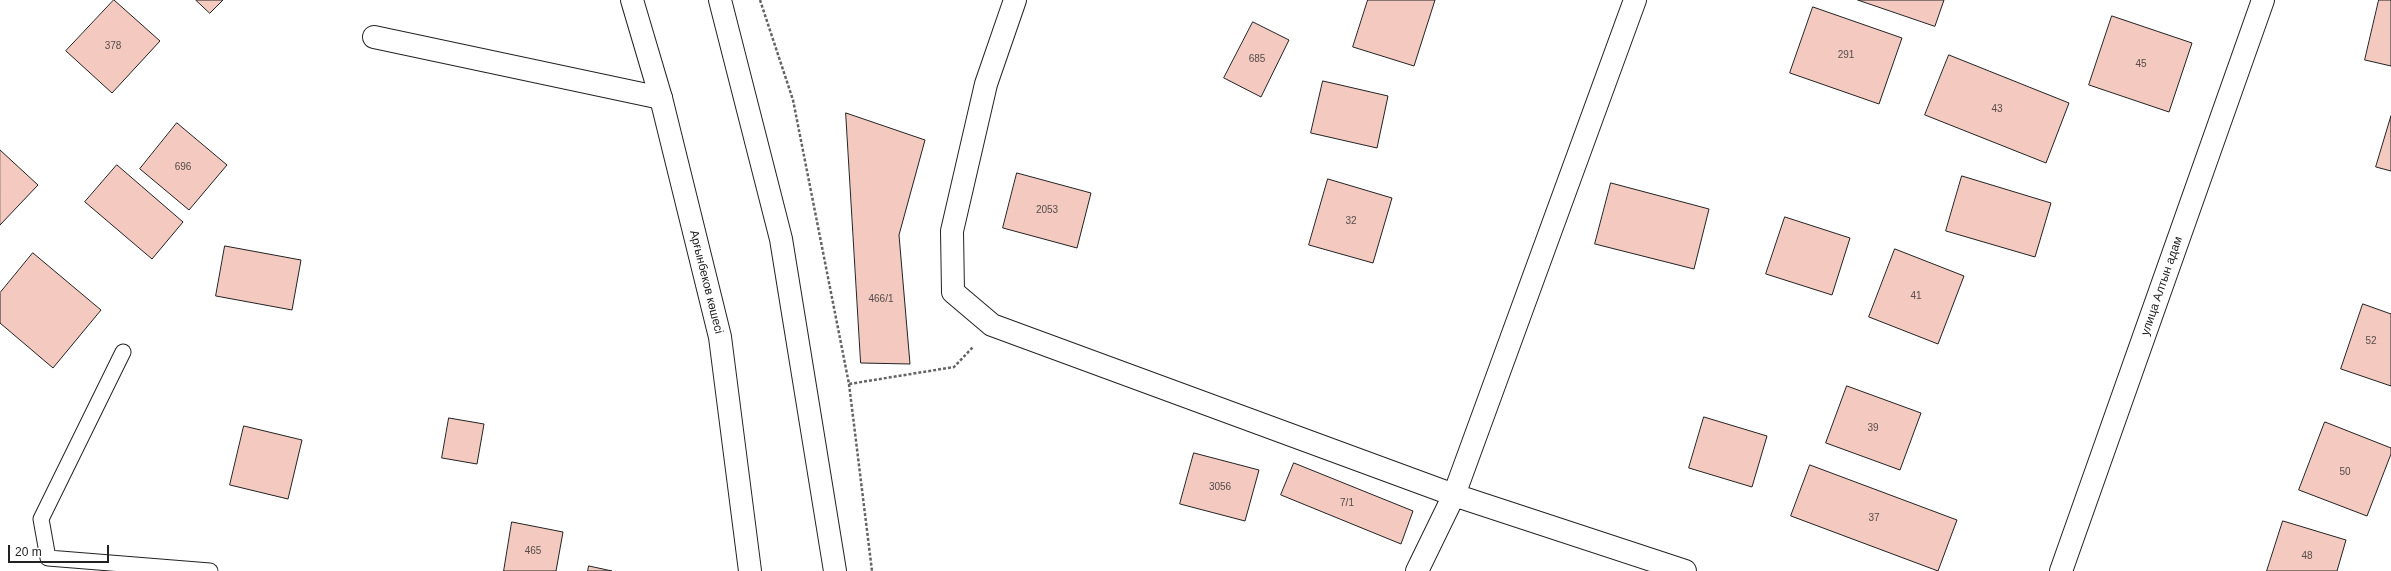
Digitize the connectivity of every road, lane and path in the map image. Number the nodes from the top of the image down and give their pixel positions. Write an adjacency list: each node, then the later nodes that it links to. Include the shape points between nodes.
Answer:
1 (632, 0): 8 (street, Арғынбеков көшесі)
2 (720, 0): 15 (street, via 781,239)
3 (760, 0): 11 (path, via 793,100)
4 (1015, 0): 9 (street, via 986,84 952,231 953,292)
5 (1635, 0): 12 (street)
6 (2263, 0): 19 (street, улица Алтын адам)
7 (374, 37): 8 (street)
8 (661, 98): 14 (street, Арғынбеков көшесі, via 720,337)
9 (992, 326): 11 (path, via 954,367); 12 (street)
10 (123, 352): 13 (lane, via 41,519 48,558)
11 (849, 384): 16 (path)
12 (1454, 495): 17 (street); 18 (street)
13 (210, 571)
14 (750, 571)
15 (836, 571)
16 (872, 571)
17 (1417, 571)
18 (1685, 571)
19 (2061, 571)

